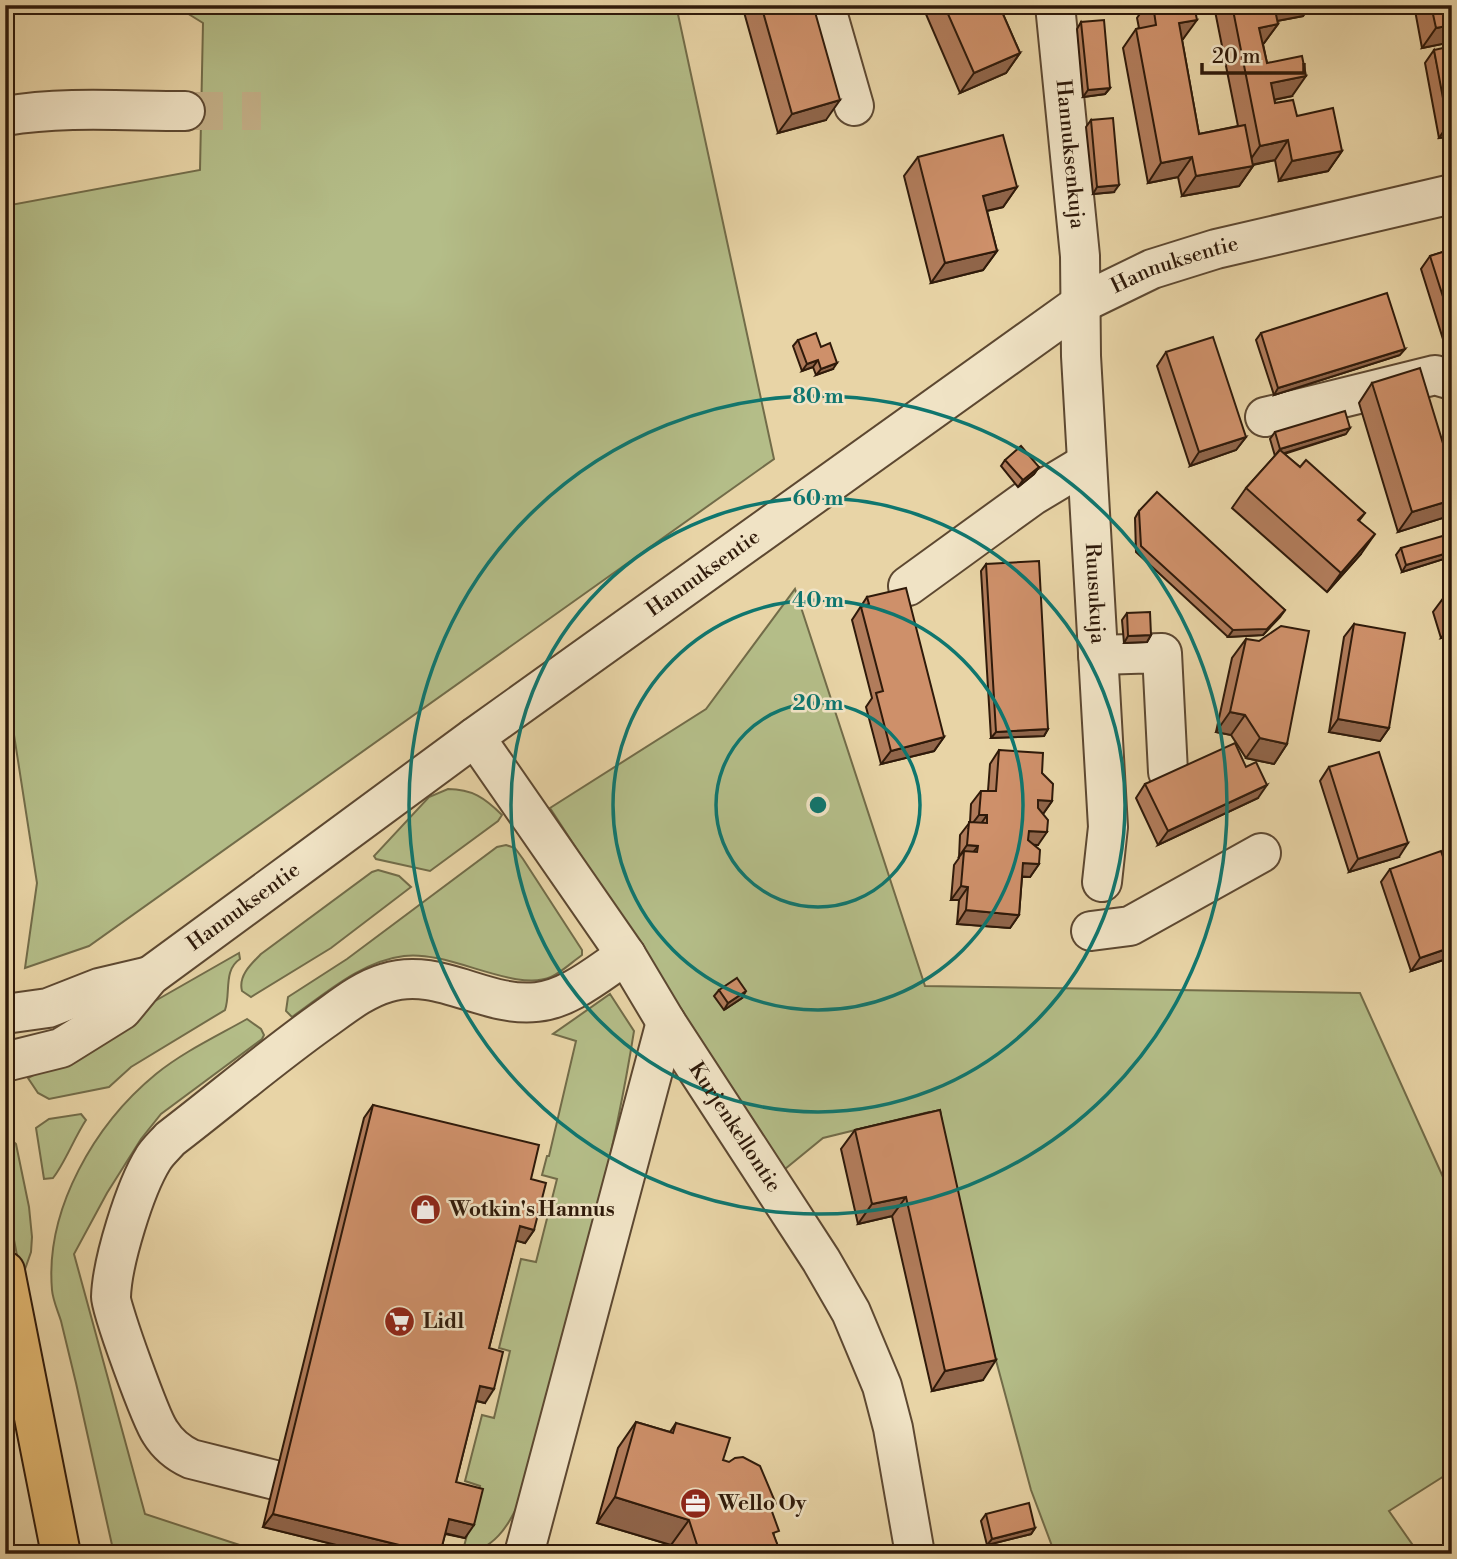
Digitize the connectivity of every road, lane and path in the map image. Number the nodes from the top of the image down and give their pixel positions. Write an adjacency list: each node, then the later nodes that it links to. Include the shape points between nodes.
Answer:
1 (825, 5): 3 (street)
2 (1055, 5): 7 (street, Hannuksenkuja, via 1080,256)
3 (854, 106)
4 (185, 111): 5 (street)
5 (5, 116)
6 (1452, 194): 7 (street, Hannuksentie, via 1216,249 1152,269)
7 (1080, 304): 10 (street, Ruusukuja); 13 (street, Hannuksentie)
8 (1452, 380): 9 (street, via 1435,375)
9 (1265, 417)
10 (1087, 463): 11 (street, via 1032,496); 12 (street, Ruusukuja)
11 (908, 586)
12 (1098, 655): 14 (street, via 1162,653); 16 (street, Ruusukuja, via 1108,827)
13 (475, 737): 18 (street, Kurjenkellontie); 19 (street, Hannuksentie)
14 (1168, 772)
15 (1261, 853): 17 (street, via 1130,926)
16 (1102, 882)
17 (1091, 932)
18 (626, 955): 21 (street, Kurjenkellontie); 24 (street, via 558,997 537,1002 514,1002 432,979 386,982 290,1044 170,1139 153,1158 122,1240 111,1299 148,1407 158,1430 180,1454)
19 (150, 976): 20 (street, Hannuksentie, via 99,988 48,1008); 22 (street, Hannuksentie, via 122,1010 61,1048)
20 (5, 1014)
21 (666, 1022): 26 (street); 27 (street, Kurjenkellontie, via 821,1260 868,1349 893,1428)
22 (5, 1062)
23 (5, 1271): 25 (main road)
24 (275, 1480)
25 (61, 1554)
26 (524, 1554)
27 (915, 1554)

